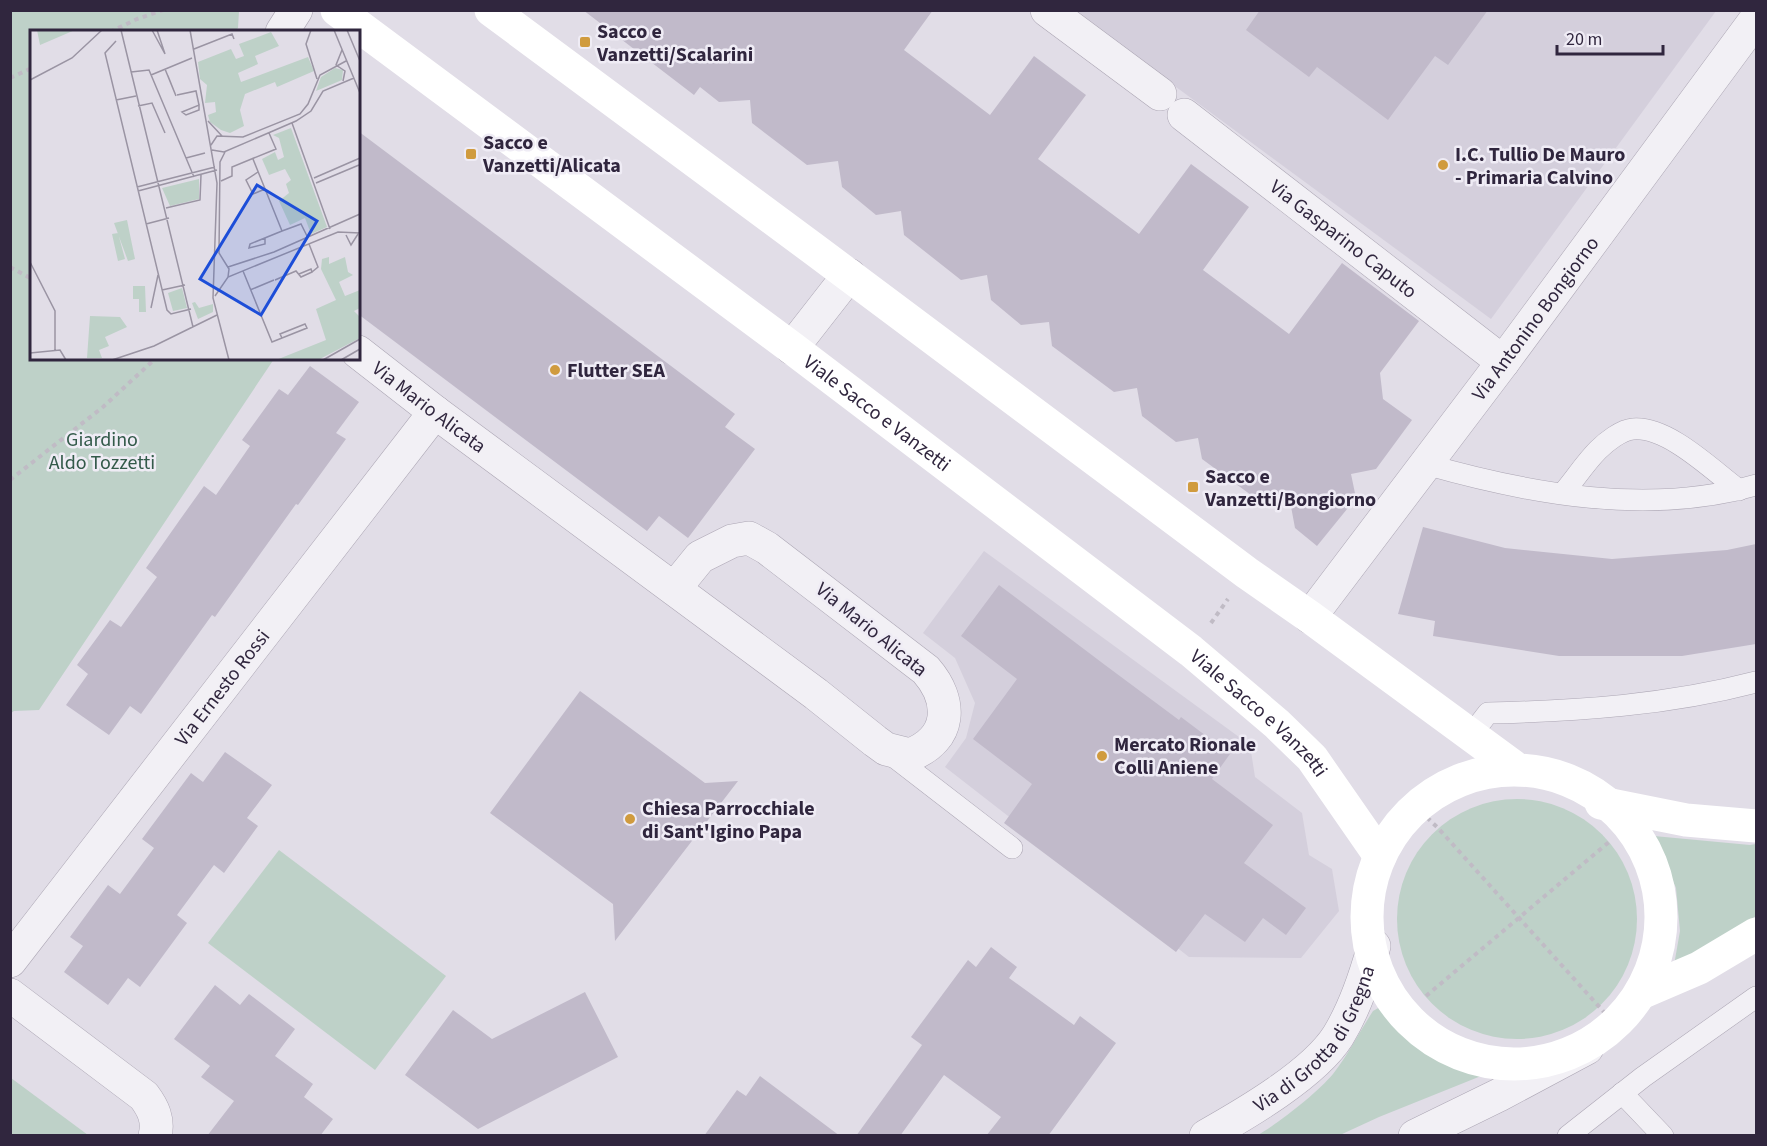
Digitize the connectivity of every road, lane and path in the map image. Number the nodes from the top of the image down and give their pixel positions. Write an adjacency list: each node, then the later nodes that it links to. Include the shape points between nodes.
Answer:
1 (163, 10): 7 (path)
2 (296, 10): 8 (street)
3 (337, 10): 14 (street, Viale Sacco e Vanzetti)
4 (491, 10): 12 (street)
5 (1047, 10): 17 (street, Via Gasparino Caputo)
6 (1756, 20): 17 (street, Via Antonino Bongiorno)
7 (114, 30)
8 (283, 30)
9 (30, 69): 10 (path)
10 (10, 78)
11 (10, 267): 13 (path)
12 (849, 275): 14 (street); 25 (street)
13 (30, 278)
14 (792, 348): 36 (street, Viale Sacco e Vanzetti, via 1181,644 1277,724 1312,758)
15 (360, 354): 18 (street, Via Mario Alicata)
16 (154, 360): 20 (path, via 103,407)
17 (1503, 362): 19 (street, Via Antonino Bongiorno)
18 (435, 412): 23 (street, Via Mario Alicata); 40 (street, Via Ernesto Rossi)
19 (1425, 464): 22 (lane, via 1481,479); 25 (street, Via Antonino Bongiorno)
20 (10, 480)
21 (1748, 487): 22 (lane, via 1672,499); 22 (lane, via 1660,434 1632,429 1597,451)
22 (1563, 493)
23 (674, 589): 29 (street, Via Mario Alicata); 29 (street, Via Mario Alicata, via 700,557 732,541 749,538 776,555 916,662 939,687 944,699 943,722 929,744 910,755 886,749)
24 (1231, 594): 26 (path)
25 (1310, 617): 28 (street)
26 (1211, 623)
27 (1756, 682): 28 (lane, via 1661,702 1488,713)
28 (1471, 735): 30 (street)
29 (875, 741): 35 (lane)
30 (1513, 766): 31 (street, Via di Grotta di Gregna, via 1546,773); 32 (street, Via di Grotta di Gregna, via 1478,769 1449,779)
31 (1599, 803): 33 (street, Via di Grotta di Gregna, via 1686,820); 41 (street, Via di Grotta di Gregna, via 1623,822 1636,841 1650,864 1657,889 1659,942)
32 (1414, 805): 36 (street, Via di Grotta di Gregna); 37 (path)
33 (1756, 826)
34 (1609, 842): 37 (path)
35 (1012, 848)
36 (1380, 855): 39 (street, Via di Grotta di Gregna, via 1370,899)
37 (1519, 918): 43 (path); 45 (path)
38 (1756, 934): 41 (street, via 1699,968)
39 (1374, 946): 46 (street, Via di Grotta di Gregna, via 1390,989 1410,1019 1456,1053 1480,1062 1535,1065); 50 (street, Via di Grotta di Gregna, via 1356,1001 1326,1051 1267,1099)
40 (10, 961)
41 (1643, 992): 45 (street, Via di Grotta di Gregna)
42 (10, 995): 49 (street, via 144,1096 156,1119)
43 (1426, 996)
44 (1756, 997): 47 (lane)
45 (1617, 1026): 46 (street, Via di Grotta di Gregna)
46 (1587, 1048): 51 (street, Via di Grotta di Gregna)
47 (1622, 1093): 48 (lane); 52 (lane)
48 (1573, 1135)
49 (155, 1136)
50 (1206, 1136)
51 (1415, 1136)
52 (1663, 1136)

